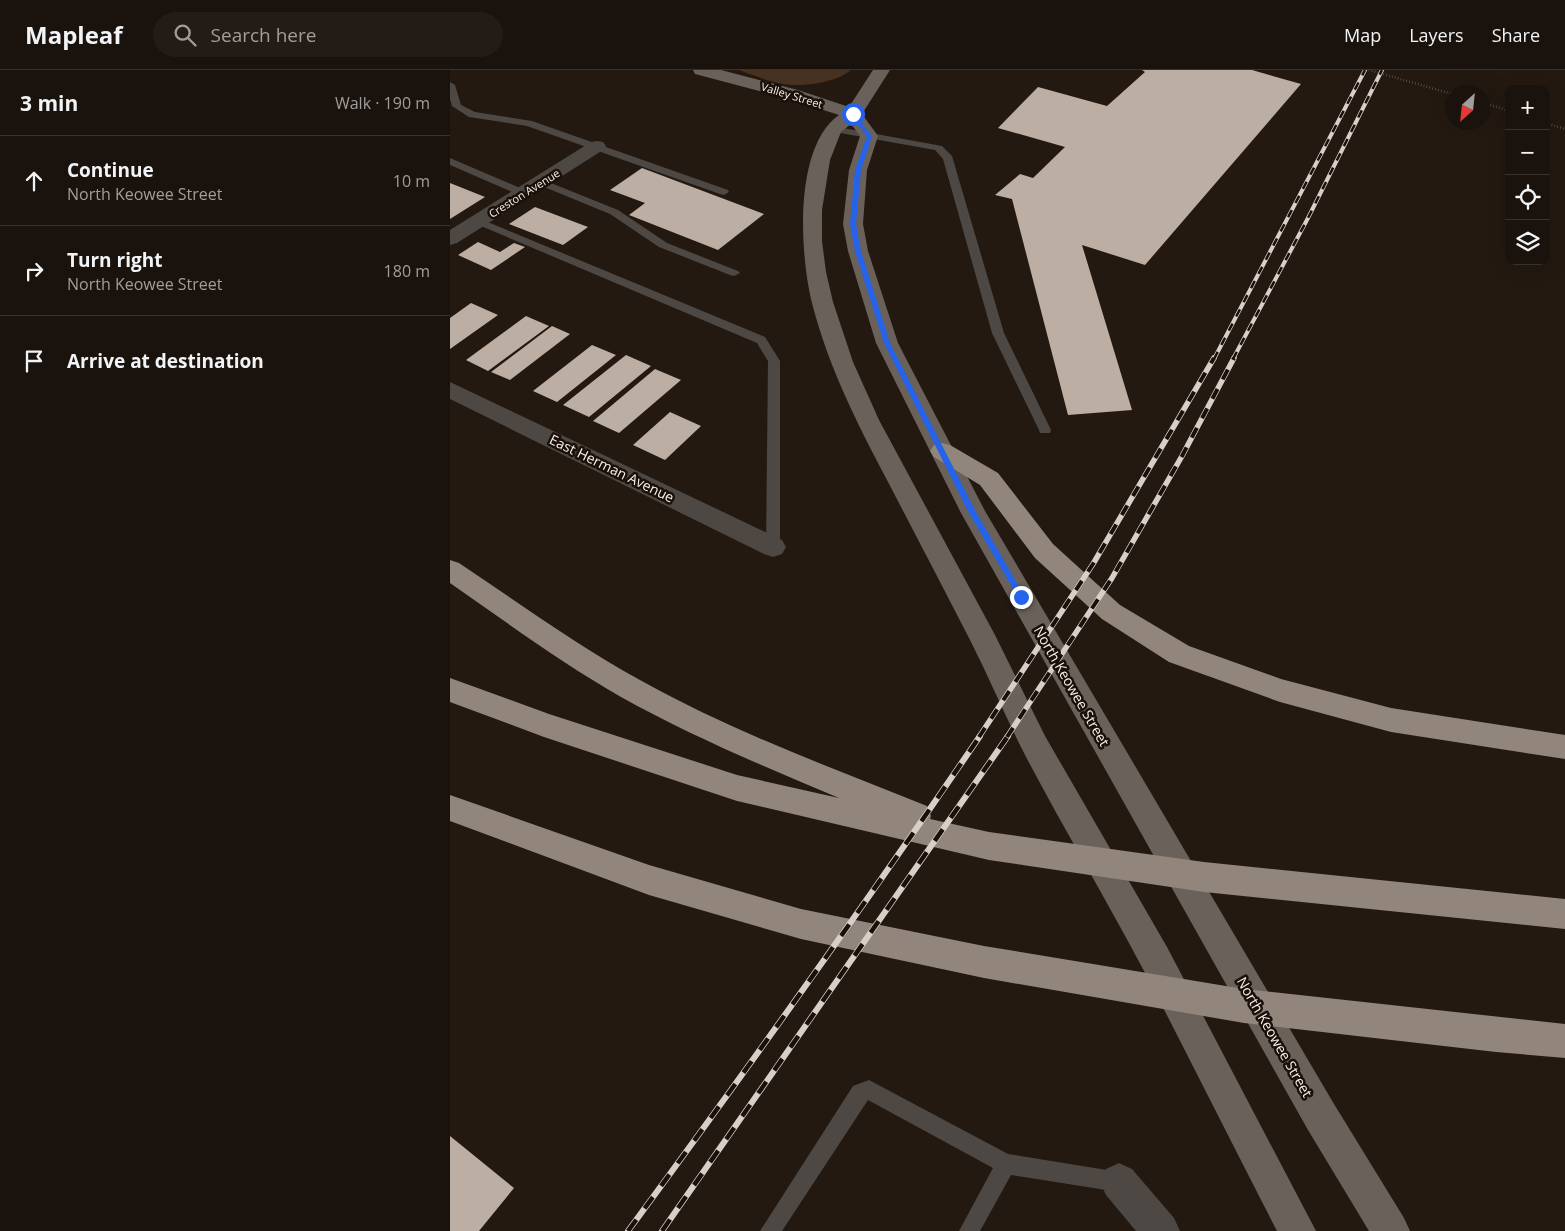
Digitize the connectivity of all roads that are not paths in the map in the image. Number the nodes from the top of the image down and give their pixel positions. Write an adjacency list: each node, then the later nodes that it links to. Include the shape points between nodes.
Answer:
1 (701, 70): 4 (main road, Valley Street)
2 (882, 70): 4 (main road)
3 (450, 85): 7 (lane, via 457,106 472,115 529,123)
4 (853, 114): 5 (main road); 6 (main road)
5 (832, 129): 6 (lane); 31 (main road, via 815,187 811,221 812,260 819,294 850,383 1036,745 1155,958)
6 (870, 136): 16 (lane, via 938,148 948,158 998,333); 17 (main road, North Keowee Street, via 858,170 854,196 853,224 858,251 887,343)
7 (597, 146): 9 (street, Creston Avenue); 10 (lane)
8 (450, 161): 11 (lane)
9 (541, 182): 11 (street, Creston Avenue); 14 (lane, via 614,212 664,245)
10 (724, 192)
11 (523, 193): 12 (street, Creston Avenue)
12 (478, 221): 13 (street, Creston Avenue); 18 (lane, via 761,340 774,361)
13 (450, 239)
14 (734, 273)
15 (450, 390): 18 (street, East Herman Avenue)
16 (1045, 430)
17 (942, 451): 21 (highway, via 989,480 1044,551 1110,612 1179,654 1280,690 1391,720); 32 (main road, North Keowee Street, via 973,513 1076,692 1321,1117)
18 (773, 547)
19 (450, 570): 23 (highway, via 569,652 657,703 769,755)
20 (450, 690): 23 (highway, via 736,788)
21 (1565, 747)
22 (450, 808): 25 (highway, via 649,880 801,924 984,962 1244,1006 1496,1036)
23 (988, 846): 24 (highway, via 1204,877)
24 (1565, 914)
25 (1565, 1041)
26 (1006, 1164): 27 (lane); 28 (lane, via 869,1090 860,1093); 29 (lane)
27 (1120, 1182): 30 (street)
28 (770, 1231)
29 (969, 1231)
30 (1161, 1231)
31 (1297, 1231)
32 (1391, 1231)

